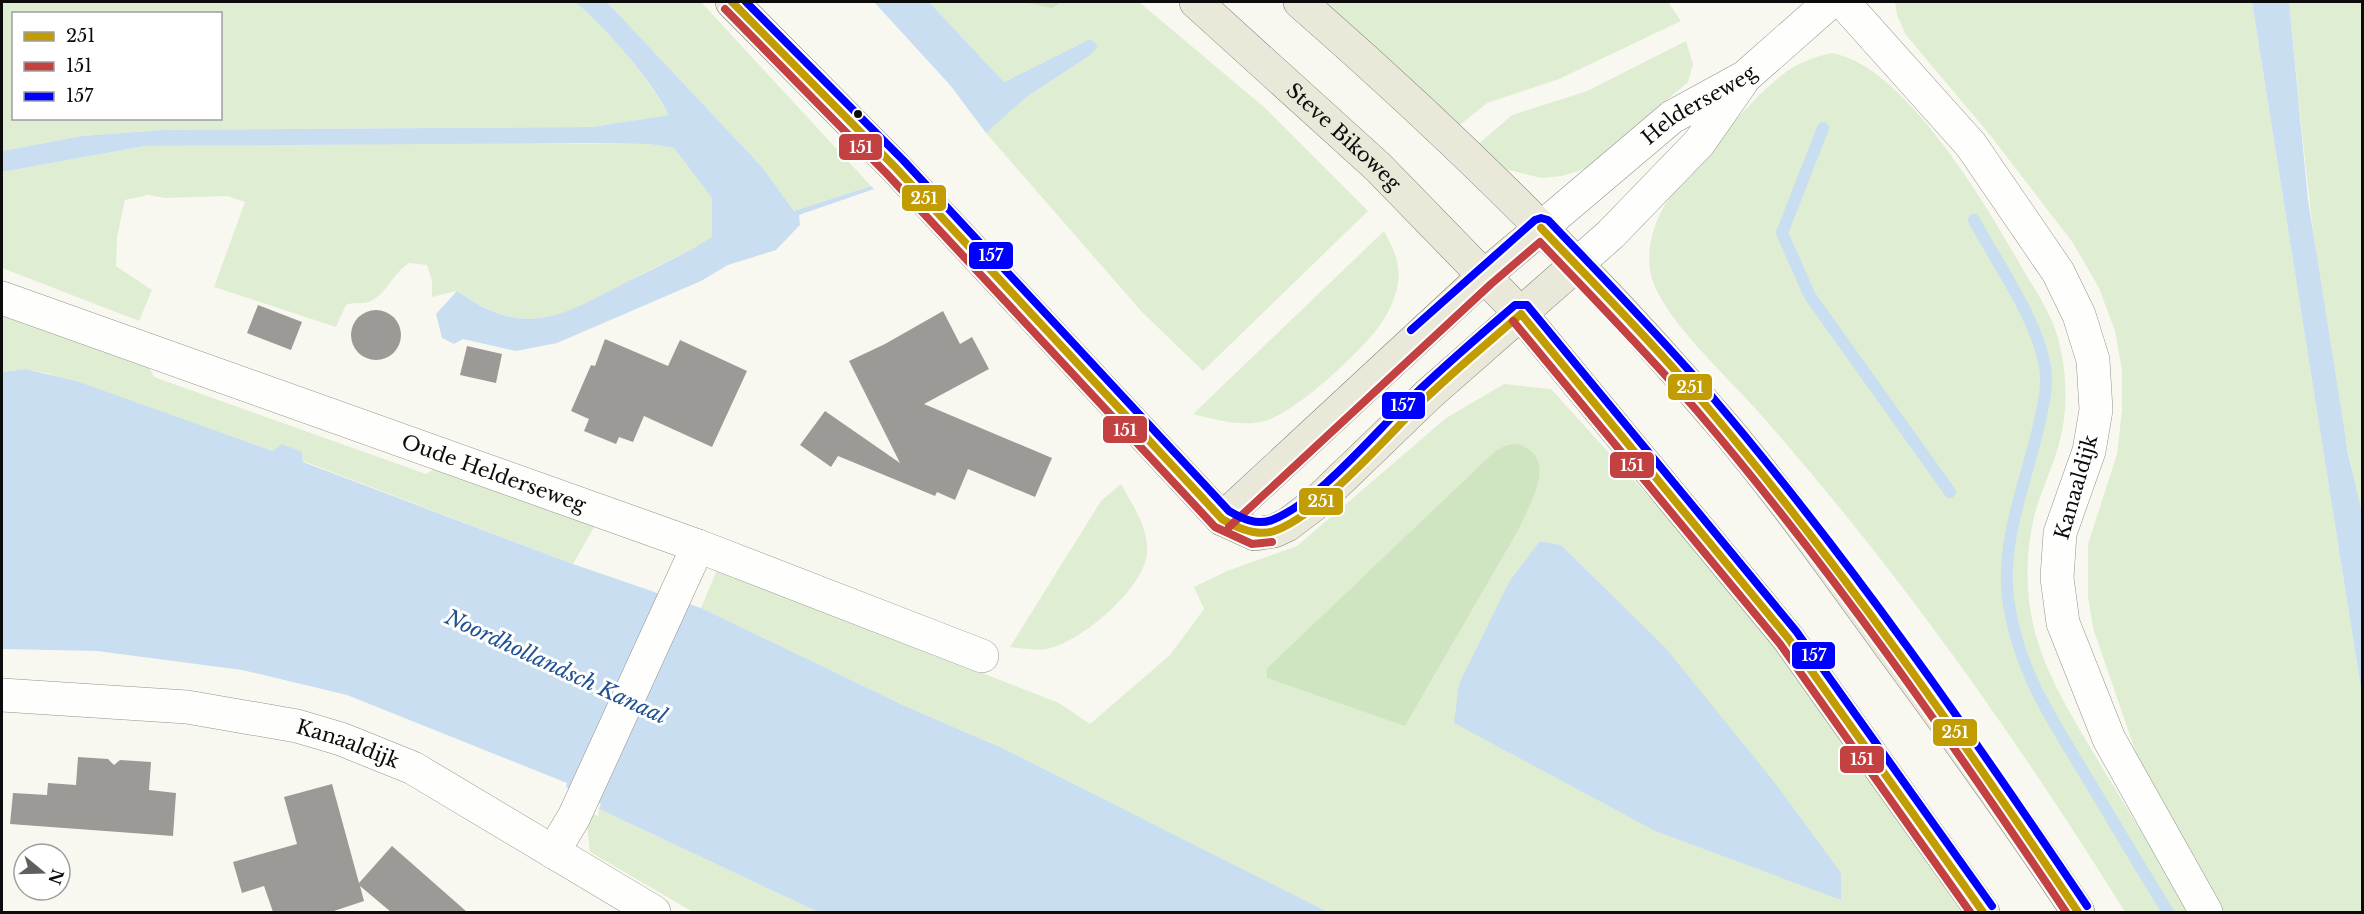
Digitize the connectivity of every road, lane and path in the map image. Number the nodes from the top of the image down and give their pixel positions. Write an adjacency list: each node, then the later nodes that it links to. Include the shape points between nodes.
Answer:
1 (732, 2): 12 (main road, via 895,167)
2 (1196, 2): 9 (main road, Steve Bikoweg, via 1378,167)
3 (1300, 2): 7 (main road, via 1460,145)
4 (1830, 2): 6 (street)
5 (1843, 2): 20 (street, Kanaaldijk, via 1971,145 2058,272 2079,315 2093,360 2096,410 2089,451 2060,533 2057,578 2063,623 2109,739)
6 (1745, 77): 7 (street, Helderseweg, via 1672,117); 8 (street, Helderseweg, via 1699,143)
7 (1541, 228): 8 (main road); 9 (main road)
8 (1576, 265): 11 (main road); 19 (main road, via 1728,431 1828,560 2012,813)
9 (1484, 276): 11 (main road, Steve Bikoweg); 12 (main road)
10 (2, 298): 13 (street, Oude Helderseweg)
11 (1521, 314): 12 (main road, via 1429,394 1316,503 1287,525 1255,534); 18 (main road, via 1788,638)
12 (1222, 519)
13 (698, 546): 14 (street, Oude Helderseweg); 16 (street, via 574,817)
14 (982, 656)
15 (2, 695): 16 (street, Kanaaldijk, via 187,707 297,726 413,768)
16 (553, 852): 17 (street, Kanaaldijk)
17 (654, 912)
18 (1983, 912)
19 (2078, 912)
20 (2206, 912)

